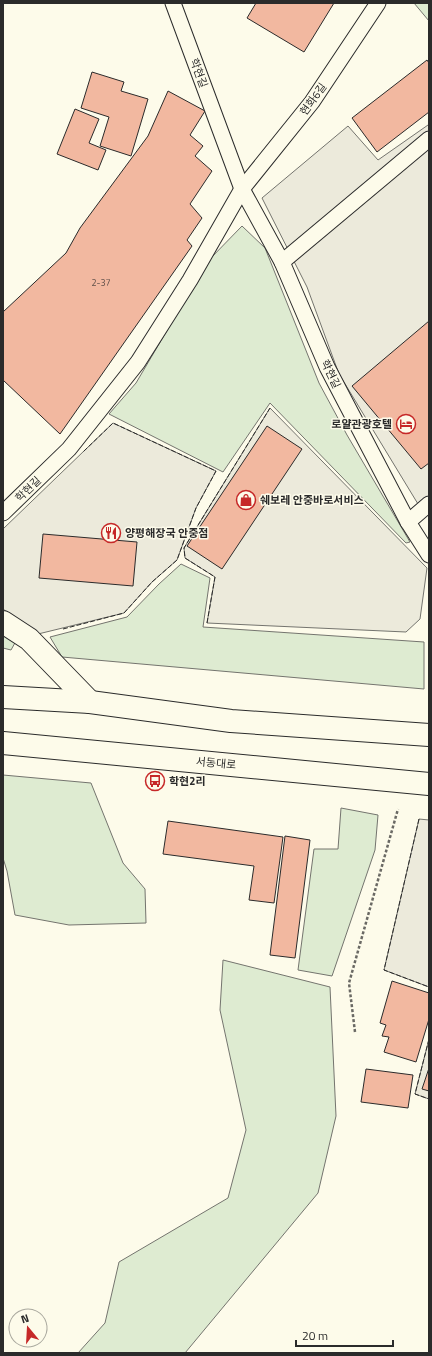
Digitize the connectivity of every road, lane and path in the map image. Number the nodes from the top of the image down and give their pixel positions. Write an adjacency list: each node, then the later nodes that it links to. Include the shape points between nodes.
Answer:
1 (174, 3): 4 (lane, 학현길)
2 (378, 3): 4 (lane, 현화6길, via 312,102)
3 (429, 139): 5 (lane)
4 (242, 189): 5 (lane, 학현길); 7 (lane, 학현길, via 190,280 138,362 68,449)
5 (282, 262): 8 (lane, 학현길, via 327,367)
6 (429, 504): 8 (lane)
7 (3, 512)
8 (408, 522): 9 (lane, 학현길)
9 (429, 555)
10 (3, 622): 12 (main road, via 29,639)
11 (3, 697): 12 (main road)
12 (90, 702): 13 (main road, via 231,721)
13 (429, 735)
14 (3, 743): 15 (main road, 서동대로)
15 (404, 782): 16 (main road, 서동대로); 17 (path, via 349,983)
16 (429, 784)
17 (355, 1032)

